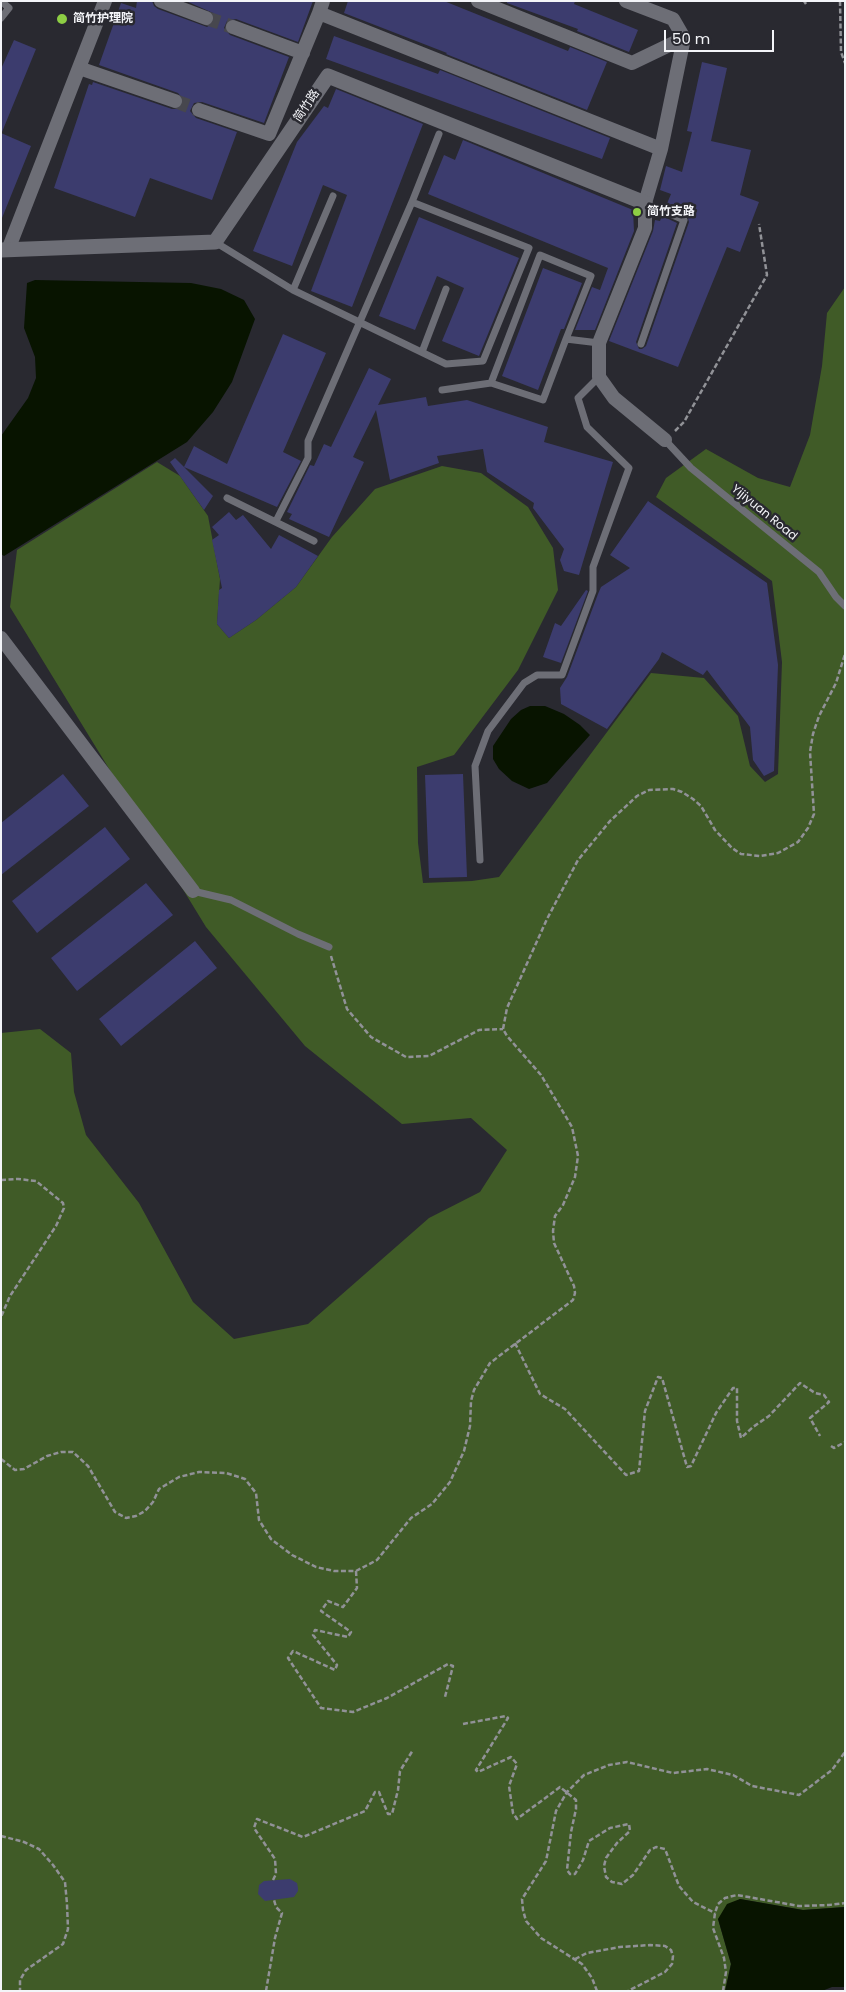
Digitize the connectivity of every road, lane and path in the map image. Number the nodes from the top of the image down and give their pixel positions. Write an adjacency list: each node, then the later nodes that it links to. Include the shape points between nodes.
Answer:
1 (1, 1): 9 (lane)
2 (14, 1): 9 (lane)
3 (105, 1): 16 (street)
4 (161, 1): 11 (street)
5 (478, 1): 13 (street, via 632,63)
6 (626, 1): 13 (street, via 673,20)
7 (840, 1): 15 (path, via 841,52)
8 (321, 7): 14 (street); 20 (street)
9 (8, 8): 10 (lane)
10 (1, 18)
11 (206, 18)
12 (233, 27): 14 (street)
13 (684, 38): 20 (street)
14 (303, 52): 18 (street, via 269,134)
15 (845, 63)
16 (79, 68): 17 (street); 26 (street)
17 (175, 101)
18 (199, 110)
19 (439, 134): 22 (lane)
20 (662, 149): 23 (street)
21 (333, 196): 27 (lane)
22 (412, 202): 29 (lane); 33 (lane, via 529,248 484,361 446,364)
23 (645, 203): 25 (street, 简竹路, via 328,76); 31 (street, via 645,228); 32 (lane, via 684,220)
24 (759, 224): 37 (path, via 767,275 684,422)
25 (215, 242): 26 (street); 27 (lane)
26 (5, 250)
27 (293, 290): 29 (lane)
28 (446, 290): 33 (lane)
29 (359, 322): 33 (lane); 39 (lane, via 308,441 308,458)
30 (566, 339): 31 (lane); 35 (lane, via 543,400); 35 (lane, via 591,276 540,254)
31 (599, 343): 34 (street)
32 (641, 344)
33 (422, 352)
34 (599, 377): 37 (street, via 614,398); 44 (lane, via 578,398 588,427 629,468 593,567 593,590 562,675 537,675 524,683 488,731 475,766)
35 (490, 383): 36 (lane)
36 (442, 390)
37 (665, 440): 41 (lane, Yijiyuan Road, via 691,468 819,572)
38 (227, 498): 39 (lane)
39 (276, 521): 40 (lane)
40 (314, 541)
41 (845, 606)
42 (1, 638): 45 (street)
43 (845, 654): 47 (path, via 813,734 810,752 814,814 798,842 778,853 760,856 741,854 715,830 701,806 682,792 649,790 636,796 578,860 522,973 507,1008)
44 (480, 860)
45 (193, 891): 46 (lane, via 231,900)
46 (329, 947): 47 (path, via 347,1009 371,1037 406,1057 429,1056 478,1030)
47 (504, 1029): 50 (path, via 541,1076 572,1127 578,1156 575,1178 555,1216 553,1231 554,1244 574,1286 573,1300)
48 (1, 1180): 49 (path, via 36,1181 63,1203 64,1208 56,1226 10,1296)
49 (1, 1317)
50 (515, 1343): 51 (path, via 540,1394 564,1409 626,1475 638,1471 645,1411 658,1378 662,1378 687,1466 690,1466 716,1413 733,1388 737,1388 737,1421 741,1438 769,1416 800,1383 824,1395 829,1402 810,1418); 55 (path, via 490,1363 479,1379 471,1401 464,1451 450,1482 432,1504 411,1518 377,1560)
51 (820, 1436)
52 (845, 1442): 53 (path, via 834,1448)
53 (831, 1446)
54 (1, 1459): 55 (path, via 15,1470 60,1452 74,1452 88,1466 116,1512 126,1518 144,1511 159,1490 179,1477 199,1472 226,1473 245,1479 256,1493 259,1520 271,1539 292,1555 316,1567)
55 (356, 1571): 56 (path, via 357,1588 343,1607 328,1601 321,1610 351,1632 348,1638 316,1630 312,1634 337,1665 336,1670 294,1651 288,1658 321,1708 353,1712 387,1698 448,1664 453,1666)
56 (445, 1697)
57 (463, 1724): 60 (path, via 508,1718 476,1770 478,1772 511,1757 517,1764 509,1786 517,1819 560,1787)
58 (413, 1750): 62 (path, via 400,1771 392,1814 388,1814 379,1792 375,1792 365,1811 303,1837 257,1819 254,1828 275,1859)
59 (845, 1752): 60 (path, via 832,1770 799,1795 752,1786 732,1775 707,1768 673,1773 627,1762 584,1775)
60 (567, 1792): 65 (path, via 576,1800 567,1870 570,1874 576,1874 589,1841 610,1828 630,1824 630,1831 606,1858 606,1877 622,1884 633,1875 650,1850 656,1847 665,1849 679,1886 693,1902); 66 (path, via 556,1811 546,1862 522,1899 522,1910 526,1921 541,1938)
61 (1, 1836): 67 (path, via 39,1849 65,1882 68,1929 63,1944 26,1970 20,1980)
62 (273, 1880)
63 (274, 1900): 68 (path, via 282,1913)
64 (845, 1903): 65 (path, via 799,1906 737,1895 725,1898)
65 (715, 1913): 71 (path, via 713,1928 726,1972)
66 (574, 1959): 69 (path, via 582,1964); 70 (path, via 587,1953 620,1947 650,1945 665,1946 671,1950 672,1964 665,1972)
67 (20, 1991)
68 (266, 1991)
69 (597, 1991)
70 (628, 1991)
71 (723, 1991)

